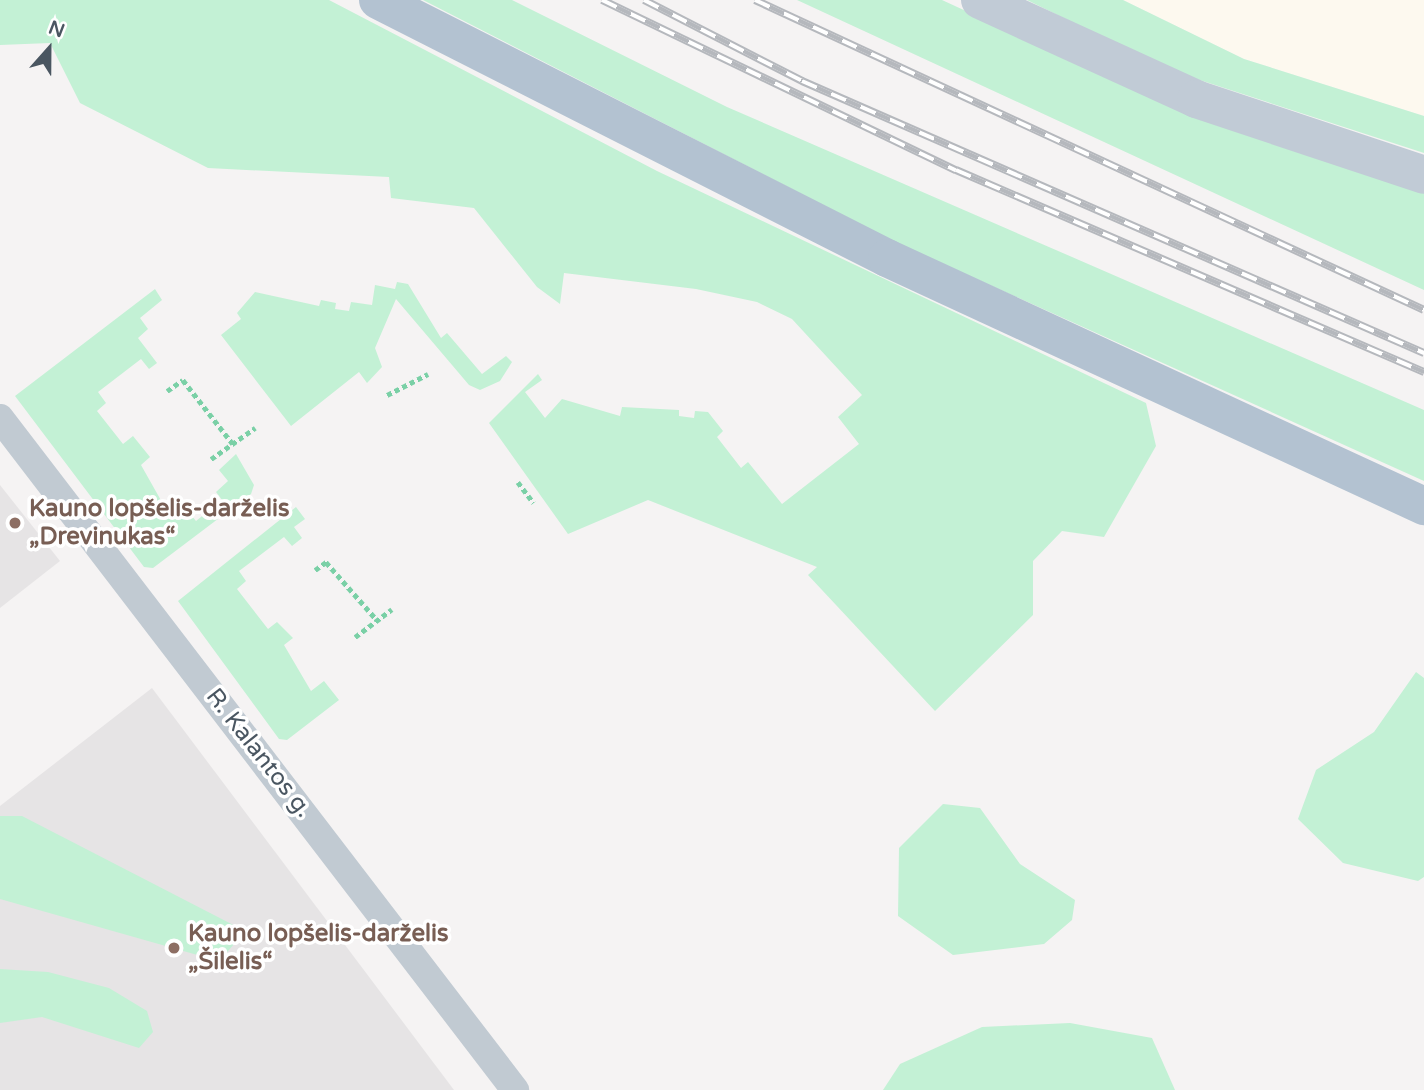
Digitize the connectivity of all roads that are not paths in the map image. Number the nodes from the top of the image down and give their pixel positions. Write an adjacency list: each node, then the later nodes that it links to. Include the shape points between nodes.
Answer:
1 (379, 0): 5 (main road, via 874,252)
2 (979, 0): 3 (main road, via 1196,99)
3 (1424, 175)
4 (0, 418): 6 (street, R. Kalantos g.)
5 (1424, 506)
6 (515, 1090)

